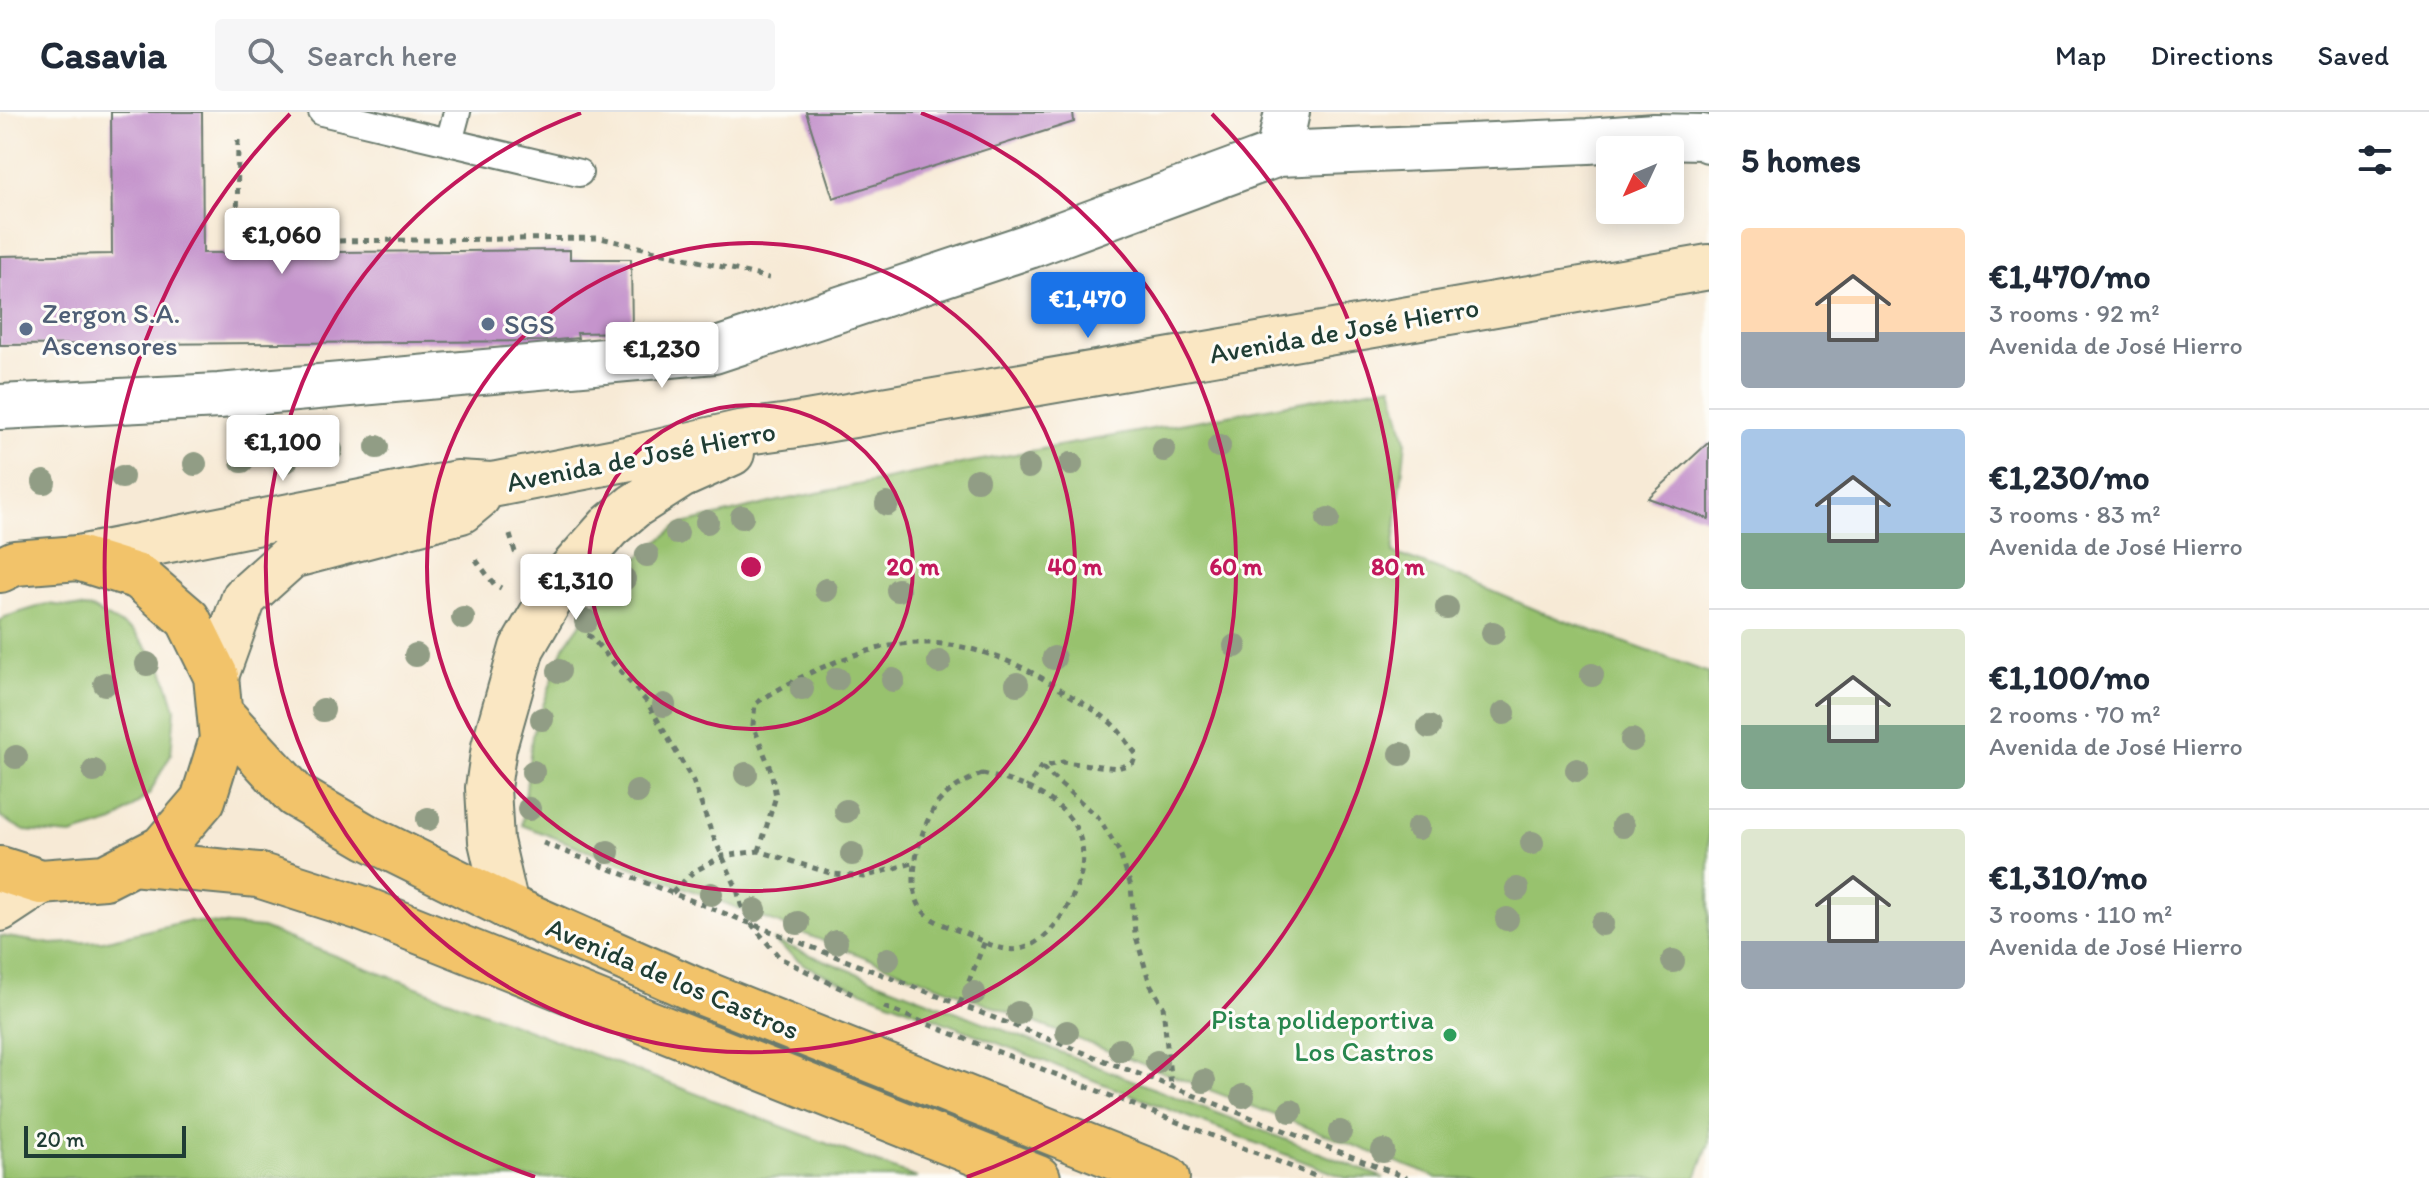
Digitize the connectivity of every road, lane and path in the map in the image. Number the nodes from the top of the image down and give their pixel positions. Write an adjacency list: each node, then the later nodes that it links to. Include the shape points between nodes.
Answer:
1 (322, 112): 7 (lane)
2 (457, 112): 7 (lane)
3 (1287, 112): 8 (street)
4 (1654, 124): 6 (street); 8 (street, via 1588,141)
5 (238, 140): 11 (path, via 237,242 601,238)
6 (1709, 140)
7 (449, 142): 9 (lane)
8 (1278, 154): 12 (street, via 1029,246 714,351 219,396)
9 (579, 173)
10 (1709, 267): 13 (main road, Avenida de José Hierro)
11 (775, 280)
12 (0, 407)
13 (790, 426): 14 (main road, Avenida de José Hierro, via 739,433); 17 (main road, Avenida de José Hierro, via 681,476 634,506 561,581)
14 (477, 498): 15 (main road, Avenida de José Hierro, via 457,483); 17 (path, via 471,554 494,584); 18 (main road, Avenida de José Hierro, via 291,556 244,598)
15 (78, 558): 16 (main road, via 15,563); 18 (main road, via 139,577 188,619)
16 (0, 570)
17 (541, 613): 21 (main road, Avenida de José Hierro, via 522,648 494,747); 23 (path, via 591,637 647,702 693,781)
18 (218, 694): 25 (main road, via 222,739 203,800 162,848); 29 (main road, Avenida de los Castros, via 295,795)
19 (1041, 767): 20 (path); 22 (path, via 1063,762 1118,768 1133,763 1136,754 1116,728 1036,673 954,645 878,649 816,669 755,704 753,725 776,796); 36 (path, via 1098,817 1119,851 1131,886 1135,933 1150,984 1163,1006)
20 (1027, 788): 24 (path, via 982,774 958,785 938,803 927,823); 32 (path, via 1060,807 1074,823 1084,857 1073,897 1058,923 1041,938 1020,949)
21 (490, 823): 28 (path); 29 (main road, Avenida de José Hierro)
22 (759, 851): 23 (path); 24 (path, via 833,874 864,877)
23 (723, 856): 28 (path, via 693,872); 31 (path)
24 (916, 862): 32 (path, via 914,891 921,908 934,921)
25 (132, 863): 27 (main road, via 105,877); 37 (main road, Avenida de los Castros, via 258,875 361,908)
26 (0, 869): 27 (main road)
27 (41, 882): 30 (main road)
28 (671, 893): 31 (path)
29 (506, 906): 38 (main road, Avenida de los Castros, via 698,991)
30 (0, 909)
31 (753, 926): 33 (path, via 780,958); 34 (path)
32 (985, 941): 34 (path)
33 (853, 995)
34 (960, 1004): 36 (path)
35 (881, 1005): 39 (path)
36 (1171, 1086): 40 (path)
37 (1038, 1178)
38 (1167, 1178)
39 (1320, 1178)
40 (1407, 1178)

